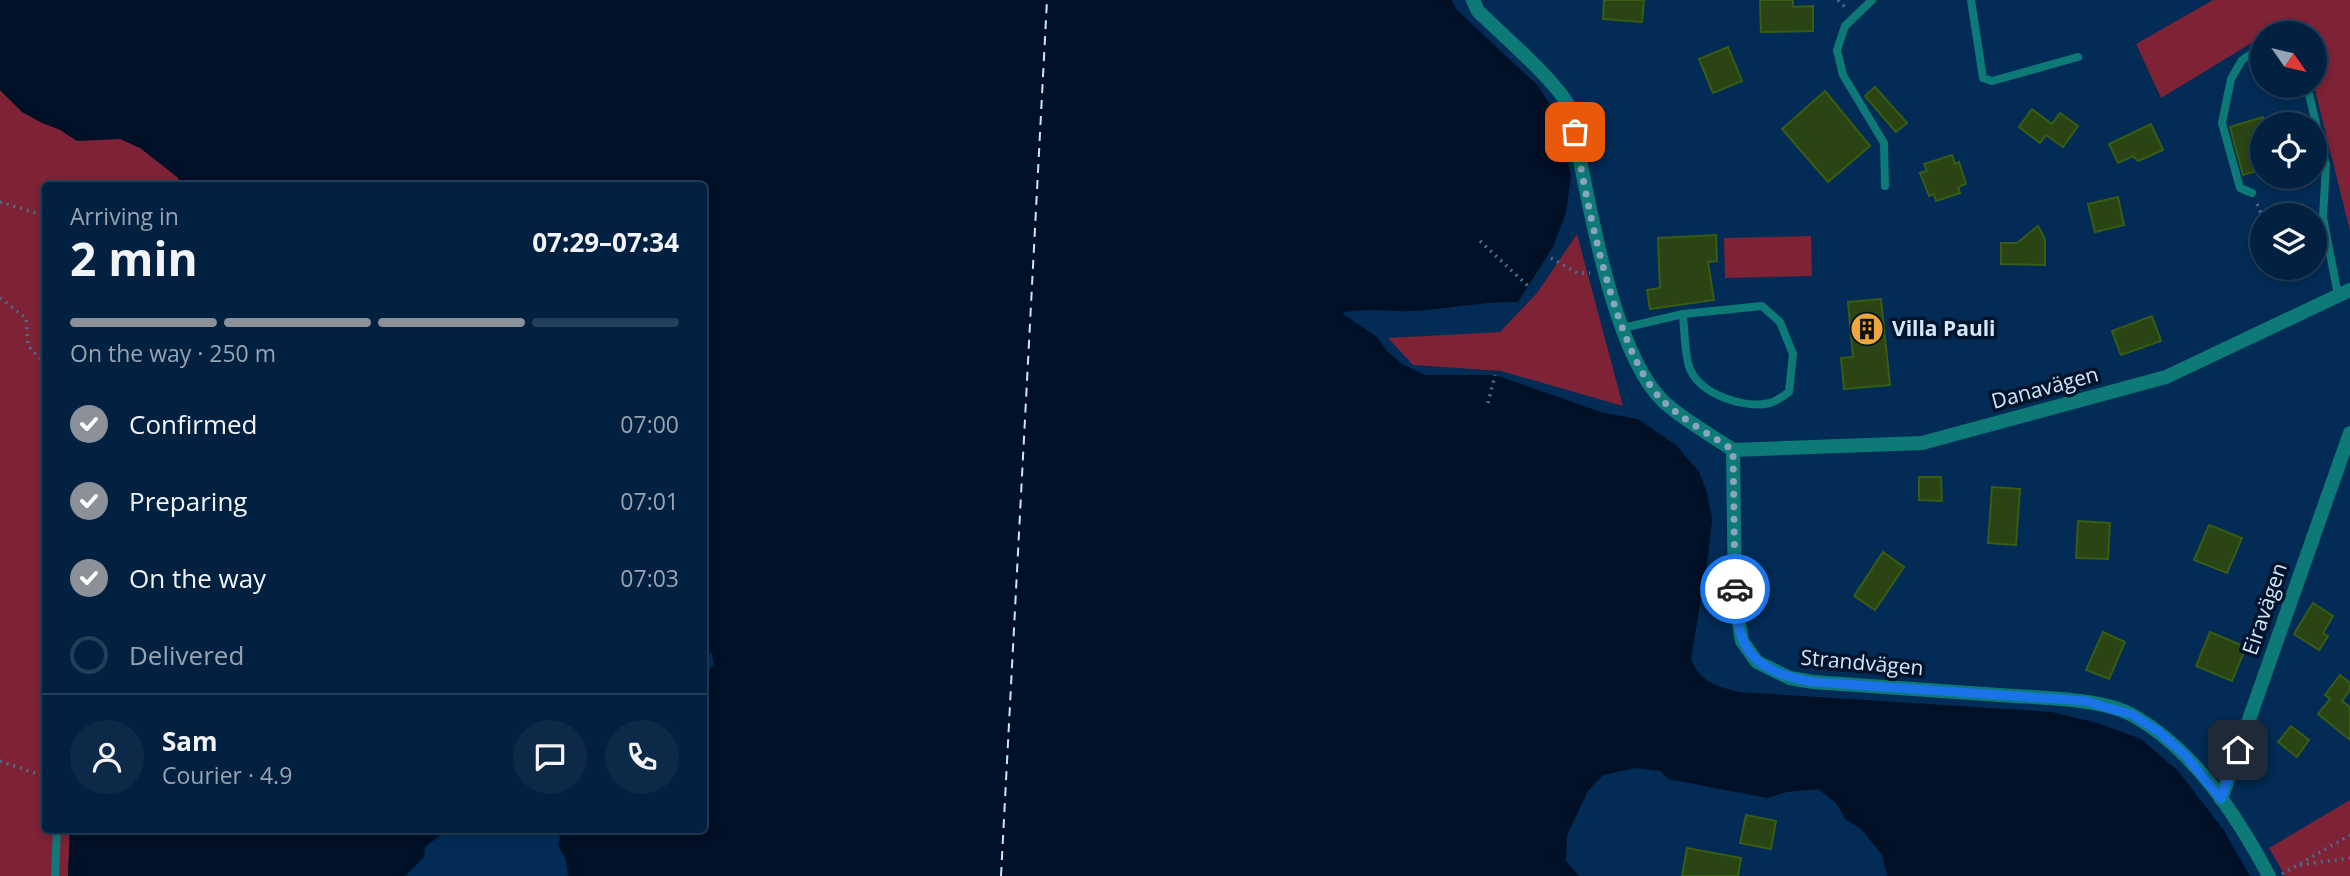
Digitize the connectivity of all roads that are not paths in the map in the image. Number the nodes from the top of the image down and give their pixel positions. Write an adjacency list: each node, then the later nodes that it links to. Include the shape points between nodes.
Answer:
1 (1473, 0): 11 (street, via 1478,12 1554,86 1572,112 1606,274)
2 (1872, 0): 7 (lane, via 1845,26 1837,50 1843,75 1884,143)
3 (1971, 0): 5 (lane, via 1983,78 1993,81)
4 (2250, 55): 8 (lane, via 2231,79 2222,123 2240,188)
5 (2078, 57)
6 (2310, 98): 9 (lane, via 2326,165 2323,217)
7 (1885, 186)
8 (2252, 193)
9 (2344, 293): 13 (street, Danavägen, via 2166,377 1922,443)
10 (1683, 314): 10 (lane, via 1762,306 1780,322 1793,354 1789,392 1774,402 1751,406 1705,387 1690,369); 11 (lane)
11 (1623, 328): 13 (street, via 1639,368 1662,400)
12 (2350, 433): 14 (street, Eiravägen)
13 (1733, 450): 14 (street, Strandvägen, via 1735,600 1742,640 1757,662 1790,678 1813,682 2086,701 2131,714 2185,755)
14 (2221, 799): 17 (street, Strandvägen)
15 (57, 833): 16 (lane)
16 (55, 876)
17 (2269, 876)

